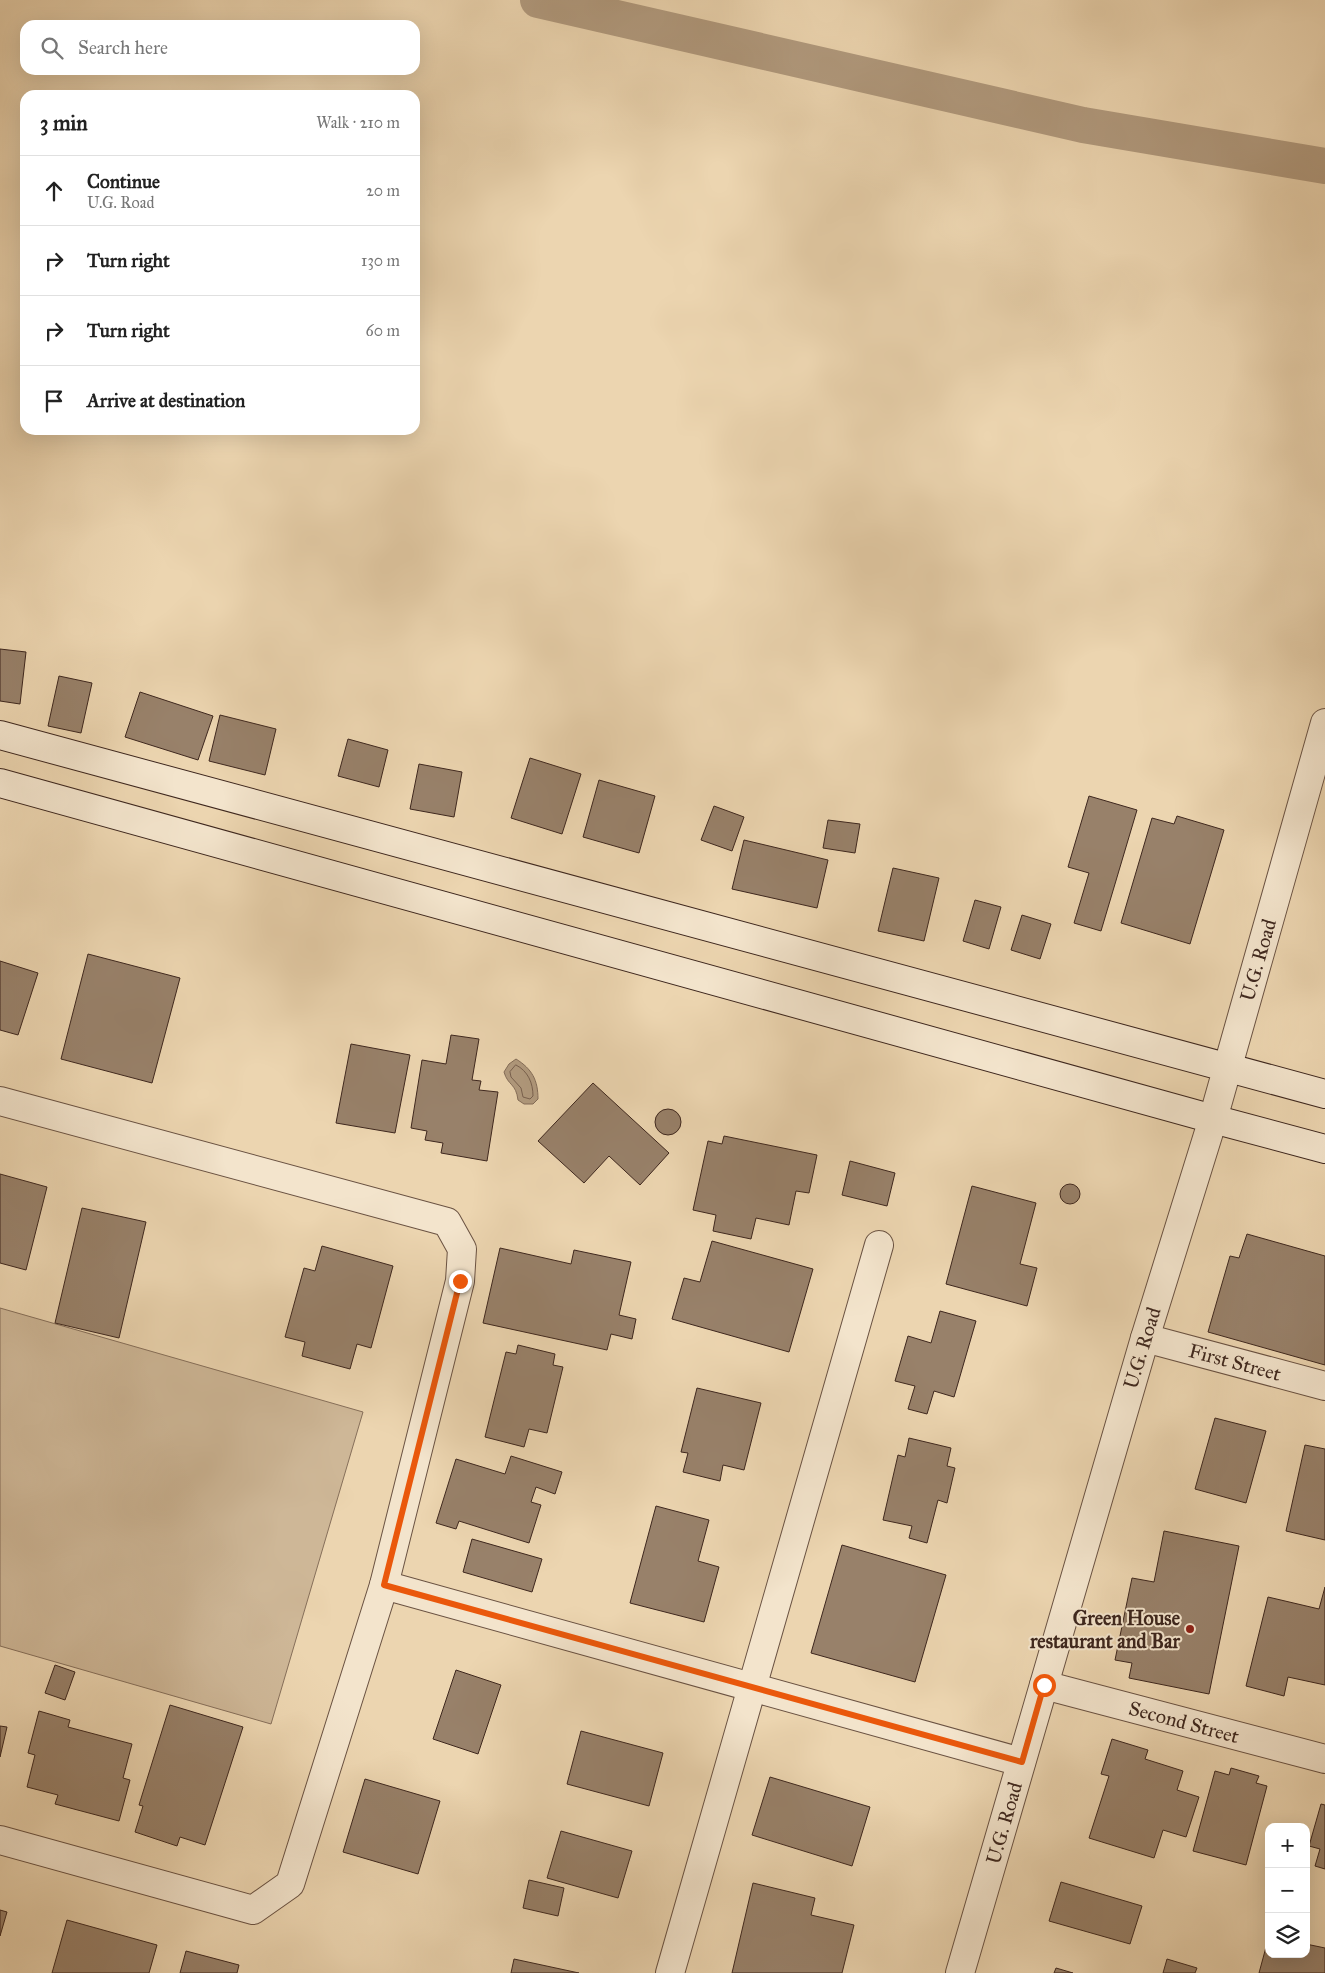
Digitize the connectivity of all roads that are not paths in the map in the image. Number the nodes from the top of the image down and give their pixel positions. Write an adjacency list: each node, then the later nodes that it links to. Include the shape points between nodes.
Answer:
1 (1325, 723): 4 (street, U.G. Road)
2 (0, 735): 4 (street)
3 (0, 783): 7 (street)
4 (1227, 1068): 5 (street); 7 (street, U.G. Road)
5 (1325, 1094)
6 (0, 1100): 12 (street, via 447,1222 462,1249 460,1281)
7 (1212, 1119): 8 (street); 10 (street, U.G. Road)
8 (1325, 1149)
9 (879, 1245): 14 (street)
10 (1145, 1338): 11 (street, First Street); 13 (street, U.G. Road)
11 (1325, 1386)
12 (384, 1585): 14 (street); 17 (street, via 290,1884 253,1910)
13 (1044, 1685): 15 (street, Second Street); 16 (street, U.G. Road)
14 (752, 1688): 16 (street); 18 (street)
15 (1325, 1759)
16 (1022, 1762): 19 (street, U.G. Road)
17 (0, 1840)
18 (670, 1973)
19 (960, 1973)

